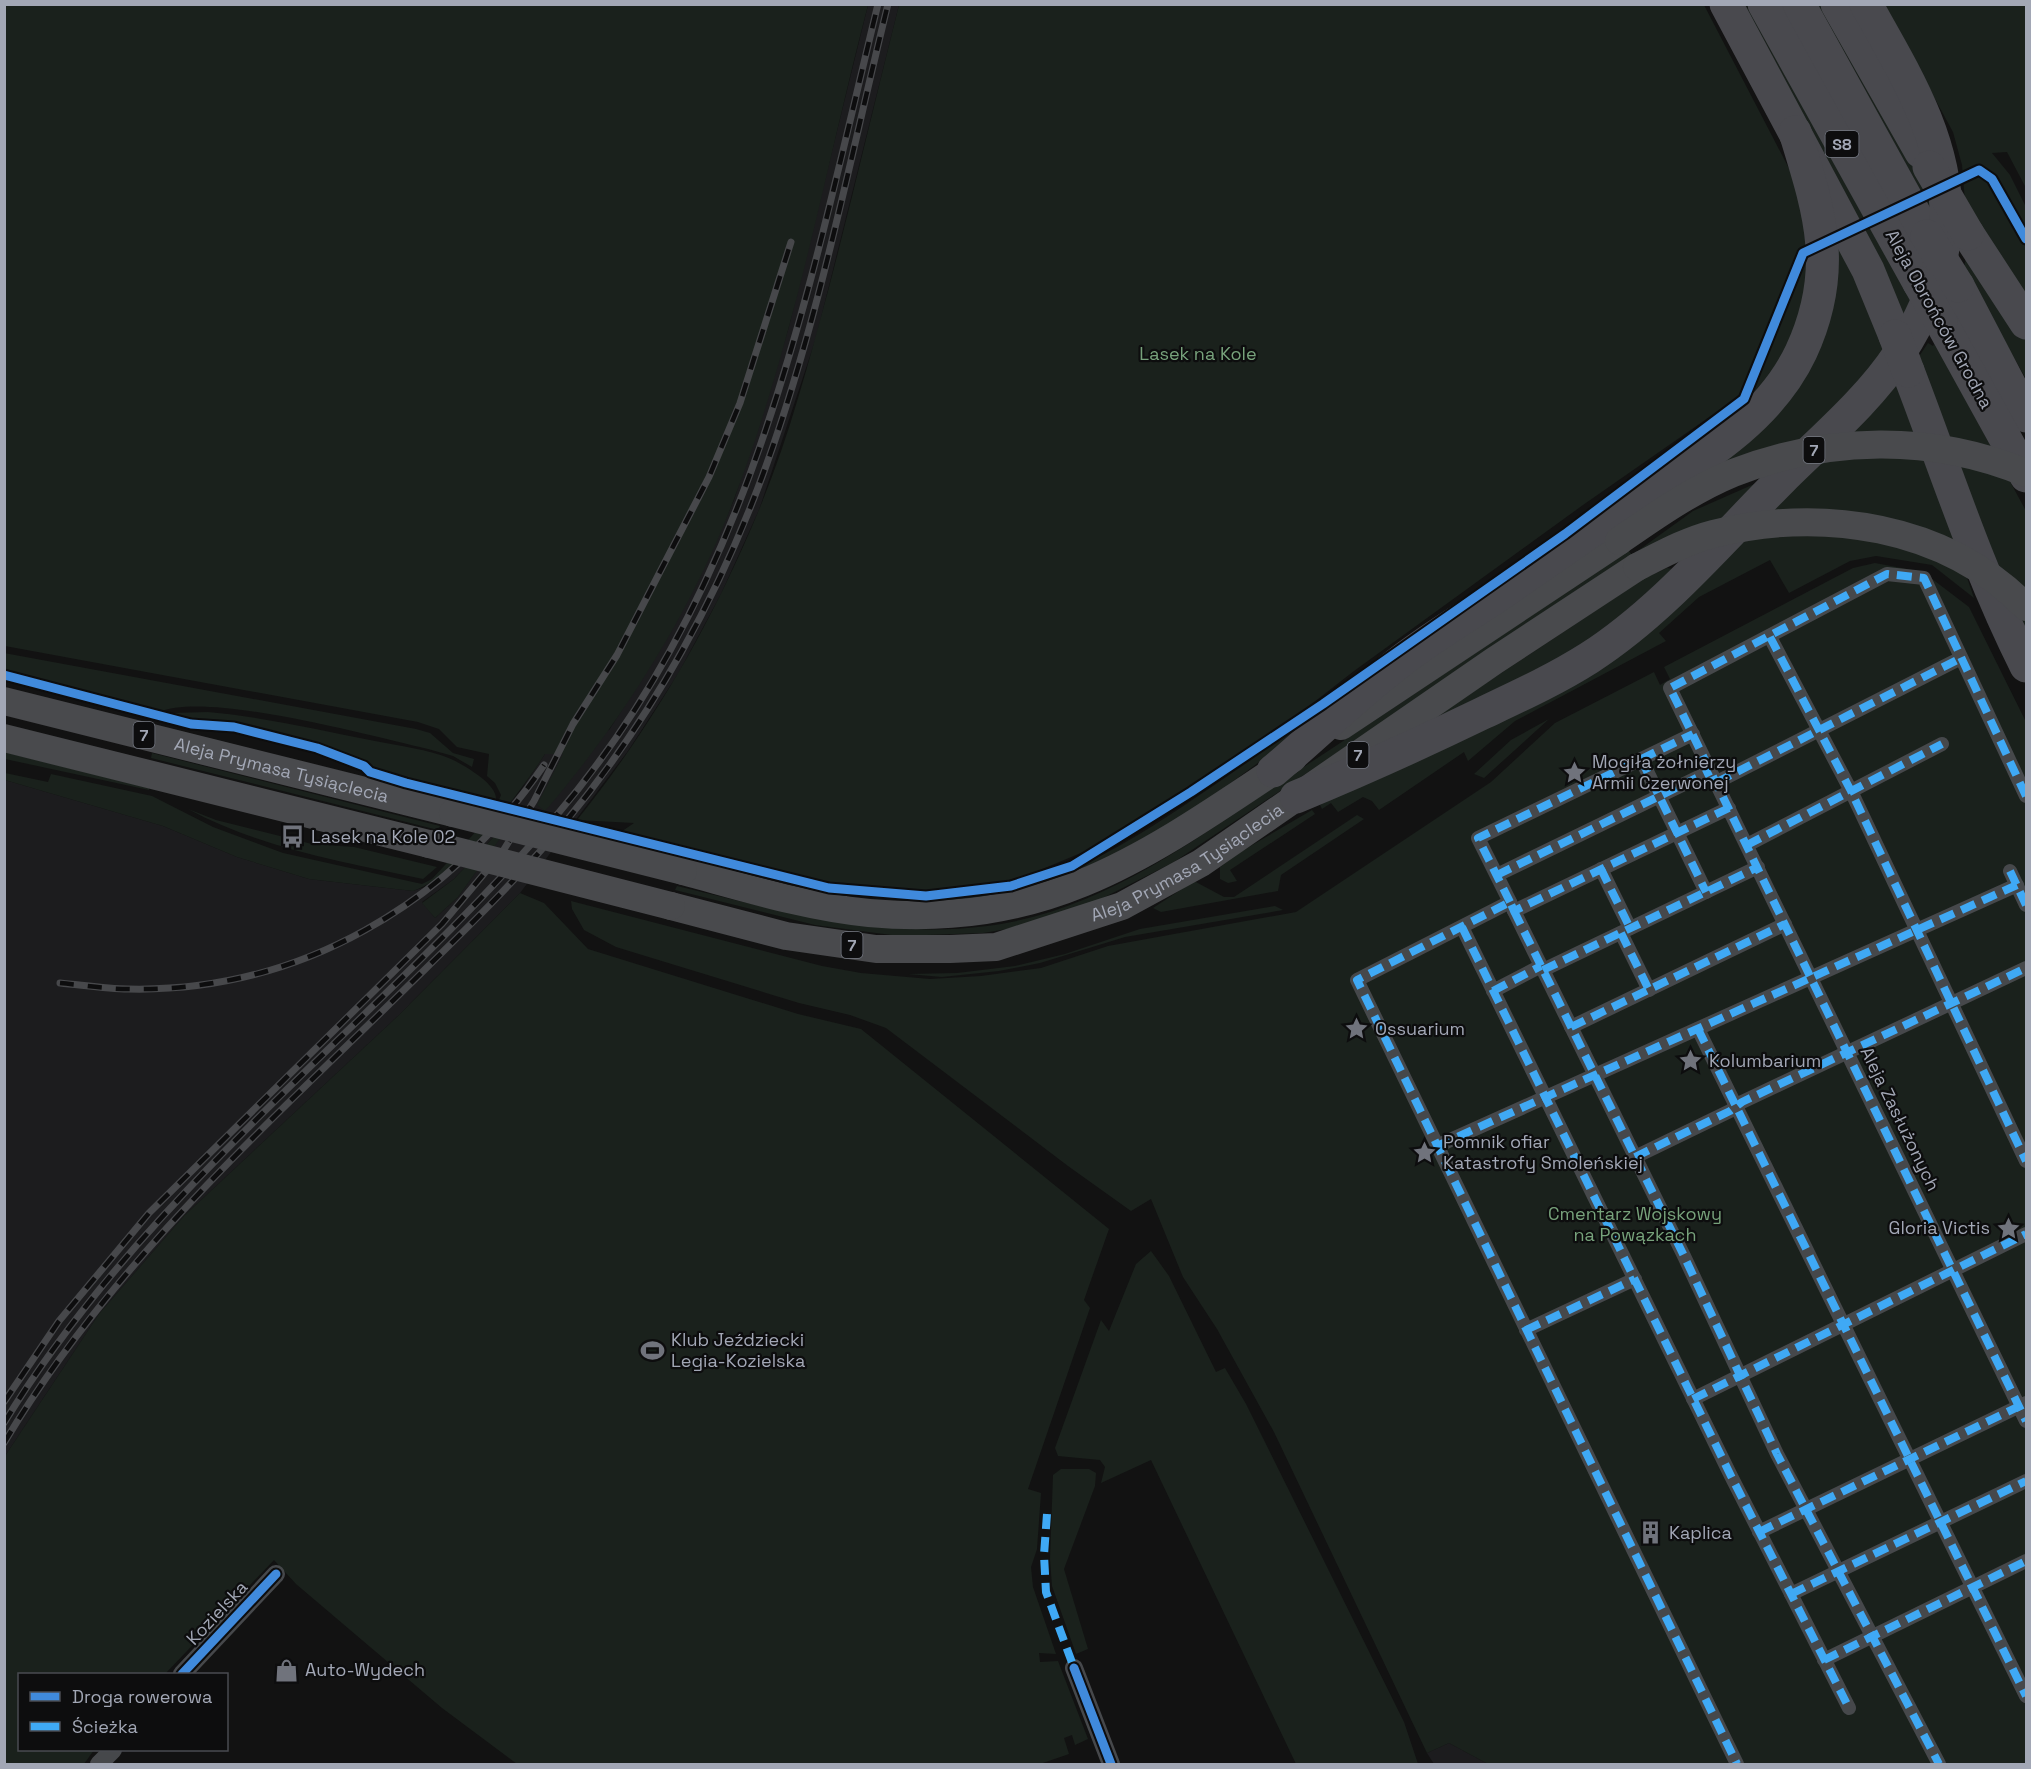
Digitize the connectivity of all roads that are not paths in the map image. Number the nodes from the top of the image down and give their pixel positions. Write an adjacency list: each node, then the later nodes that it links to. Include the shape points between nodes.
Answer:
1 (1726, 4): 6 (highway)
2 (1764, 4): 9 (highway, Aleja Obrońców Grodna / S8, bridge)
3 (1799, 4): 8 (highway, Aleja Obrońców Grodna / S8, bridge, via 1958,286)
4 (1837, 4): 7 (highway, bridge, via 1968,234)
5 (1866, 4): 25 (highway, via 1911,85 1932,135 1944,190 1946,220 1940,268 1898,356 1835,426 1681,579 1635,623 1590,657 1397,755)
6 (1795, 132): 13 (highway, bridge, via 1868,270 1968,536); 20 (highway, via 1819,211 1823,270 1808,334 1775,393 1741,428 1701,460 1401,661)
7 (2026, 323)
8 (2026, 416)
9 (2026, 474): 20 (main road, Aleja Prymasa Tysiąclecia / 7, bridge, via 2004,464 1938,447 1882,443 1831,447 1781,457 1731,474 1668,507)
10 (2026, 607): 25 (main road, Aleja Prymasa Tysiąclecia / 7, bridge, via 1976,565 1914,539 1856,524 1803,522 1711,534 1637,567)
11 (1770, 637): 12 (street, via 1887,574 1924,578); 15 (street); 16 (street, Aleja Zasłużonych, via 1670,688)
12 (1961, 658): 15 (street); 24 (street)
13 (2026, 666)
14 (4, 701): 20 (main road, Aleja Prymasa Tysiąclecia / 7, bridge, via 791,899 867,913 971,914 1047,897 1104,875 1146,853)
15 (1819, 730): 21 (street); 22 (street)
16 (1693, 734): 19 (street); 21 (street, Aleja Zasłużonych)
17 (4, 738): 25 (main road, Aleja Prymasa Tysiąclecia / 7, bridge, via 786,936 876,949 996,947 1122,906 1167,883)
18 (1942, 744): 22 (street)
19 (1641, 759): 23 (street); 32 (street, via 1478,838)
20 (1273, 771)
21 (1714, 777): 23 (street); 26 (street, Aleja Zasłużonych)
22 (1851, 791): 28 (street); 39 (street)
23 (1660, 796): 27 (street); 32 (street)
24 (2026, 796)
25 (1296, 797)
26 (1729, 808): 27 (street); 28 (street, Aleja Zasłużonych)
27 (1677, 833): 30 (street); 34 (street)
28 (1747, 845): 29 (street, Aleja Zasłużonych)
29 (1758, 867): 34 (street); 37 (street, Aleja Zasłużonych)
30 (1601, 869): 36 (street); 40 (street)
31 (2010, 871): 33 (street)
32 (1497, 875): 36 (street)
33 (2017, 885): 35 (street); 39 (street)
34 (1706, 892): 40 (street)
35 (2026, 905)
36 (1512, 907): 38 (street); 41 (street)
37 (1785, 924): 43 (street, Aleja Zasłużonych); 44 (street)
38 (1462, 927): 45 (street); 53 (street, via 1357,980)
39 (1916, 930): 43 (street); 46 (street)
40 (1625, 931): 41 (street); 44 (street)
41 (1542, 968): 45 (street); 47 (street)
42 (2026, 968): 46 (street)
43 (1811, 978): 48 (street); 49 (street, Aleja Zasłużonych)
44 (1649, 990): 47 (street)
45 (1493, 991): 51 (street)
46 (1950, 1004): 49 (street); 55 (street)
47 (1571, 1027): 50 (street)
48 (1698, 1029): 50 (street); 52 (street)
49 (1848, 1053): 52 (street); 57 (street, Aleja Zasłużonych)
50 (1595, 1075): 51 (street); 54 (street)
51 (1546, 1097): 53 (street); 58 (street)
52 (1737, 1107): 54 (street); 59 (street)
53 (1437, 1146): 60 (street)
54 (1635, 1157): 61 (street)
55 (2026, 1161)
56 (2026, 1234): 57 (street)
57 (1953, 1270): 59 (street); 63 (street, Aleja Zasłużonych)
58 (1635, 1279): 60 (street); 62 (street)
59 (1844, 1324): 61 (street); 65 (street)
60 (1526, 1330): 84 (street)
61 (1740, 1376): 62 (street); 67 (street)
62 (1693, 1399): 69 (street)
63 (2023, 1405): 64 (street, Aleja Zasłużonych); 65 (street)
64 (2026, 1421)
65 (1910, 1459): 67 (street); 68 (street)
66 (2026, 1480): 68 (street)
67 (1806, 1510): 69 (street); 71 (street)
68 (1941, 1521): 71 (street); 73 (street)
69 (1760, 1532): 74 (street)
70 (2026, 1561): 73 (street)
71 (1838, 1570): 74 (street); 75 (street)
72 (276, 1574): 78 (street, Kozielska)
73 (1973, 1587): 75 (street); 79 (street)
74 (1791, 1594): 76 (street)
75 (1872, 1636): 76 (street); 85 (street)
76 (1824, 1660): 80 (street)
77 (1074, 1668): 83 (street)
78 (183, 1673)
79 (2026, 1696)
80 (1849, 1708)
81 (111, 1751): 82 (street)
82 (99, 1764)
83 (1111, 1764)
84 (1737, 1764)
85 (1939, 1764)

